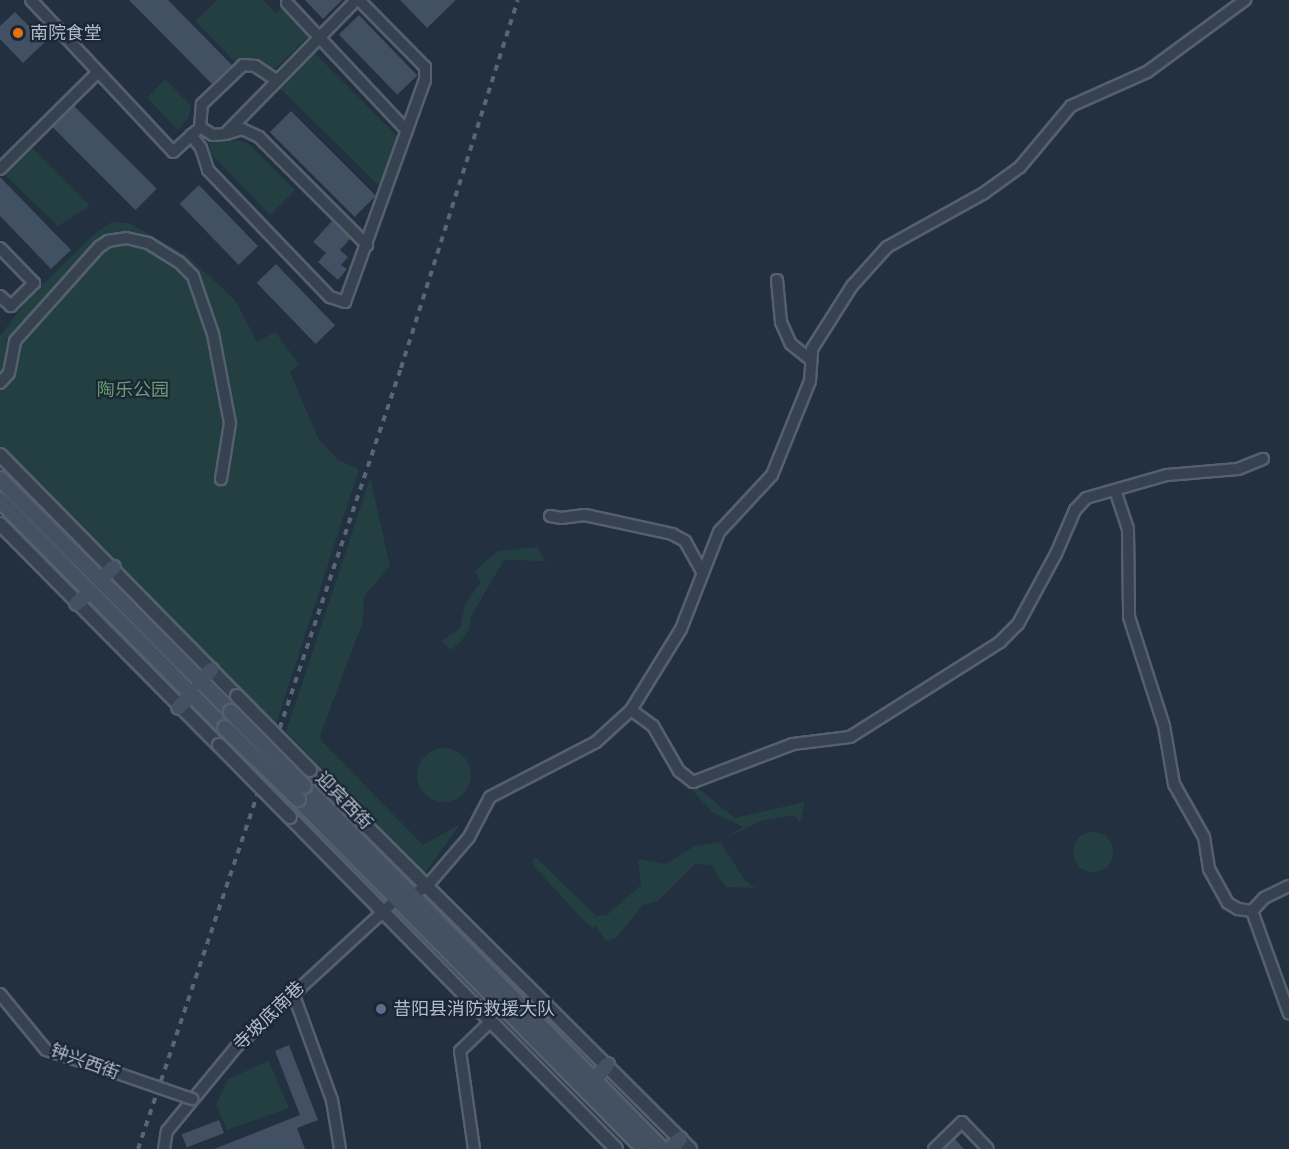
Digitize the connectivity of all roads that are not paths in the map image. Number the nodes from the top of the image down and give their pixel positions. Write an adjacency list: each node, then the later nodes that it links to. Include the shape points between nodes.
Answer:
1 (23, 0): 7 (street)
2 (31, 0): 7 (street)
3 (357, 0): 6 (street); 10 (street, via 425,67 425,80)
4 (1245, 0): 18 (street, via 1147,72 1071,106 1020,167 984,193 886,247 852,286 812,349)
5 (287, 3): 6 (street)
6 (319, 37): 8 (street); 10 (street)
7 (97, 73): 12 (street, via 173,152); 13 (street)
8 (276, 80): 9 (street, via 255,66 243,64 202,104); 11 (street)
9 (200, 127): 11 (street, via 213,135); 12 (street)
10 (407, 131): 14 (street)
11 (225, 134): 14 (street, via 242,129 259,137)
12 (192, 135): 14 (street, via 208,170 339,303 350,296)
13 (0, 169)
14 (367, 245)
15 (0, 248): 17 (street, via 34,283 10,306)
16 (777, 280): 18 (street, via 778,310 786,333 791,344)
17 (0, 296)
18 (811, 360): 29 (street, via 810,381 772,475 757,495 728,520)
19 (0, 383): 23 (street, via 9,373 15,341 99,247 126,238 148,243 179,262 193,276 213,334 230,423)
20 (0, 455): 28 (street)
21 (1263, 459): 24 (street, via 1238,469 1167,475)
22 (0, 479): 30 (main road, 迎宾西街)
23 (221, 479)
24 (1115, 490): 35 (street, via 1086,498 1074,510 1056,554 1018,624 1000,642 850,737 793,744 693,782 679,771 653,726); 41 (street, via 1128,529 1129,617 1164,726 1174,784 1204,837 1209,869 1228,903)
25 (0, 500): 30 (main road, 迎宾西街)
26 (550, 516): 29 (street, via 585,515 672,534 685,541)
27 (0, 524): 31 (street)
28 (113, 568): 30 (main road); 32 (street)
29 (702, 572): 35 (street, via 681,629)
30 (96, 585): 31 (main road); 33 (main road, 迎宾西街)
31 (77, 603): 34 (street)
32 (211, 669): 33 (main road); 36 (street, bridge)
33 (195, 688): 34 (main road); 38 (main road, 迎宾西街, bridge, via 231,712); 39 (main road, 迎宾西街, bridge, via 225,728)
34 (179, 706): 40 (street, bridge)
35 (631, 710): 36 (street, via 596,742 490,797 469,837)
36 (427, 885): 38 (street); 46 (street)
37 (1289, 886): 41 (street, via 1264,898)
38 (411, 896): 39 (main road); 47 (main road, 迎宾西街)
39 (396, 900): 40 (street, 寺坡底南巷); 54 (main road, 迎宾西街)
40 (380, 910): 42 (street, 寺坡底南巷); 45 (street)
41 (1252, 911): 44 (street)
42 (292, 993): 48 (street, 寺坡底南巷, via 237,1046); 51 (street, via 332,1100)
43 (0, 994): 48 (street, 钟兴西街, bridge, via 46,1050)
44 (1289, 1014)
45 (490, 1022): 52 (street, via 460,1051); 53 (street)
46 (607, 1065): 47 (main road); 49 (street)
47 (594, 1080): 55 (main road, 迎宾西街)
48 (192, 1099): 50 (street, 寺坡底南巷, via 167,1131)
49 (680, 1146)
50 (164, 1149)
51 (340, 1149)
52 (474, 1149)
53 (616, 1149)
54 (644, 1149)
55 (662, 1149)
56 (934, 1149): 57 (street, via 962,1122)
57 (988, 1149)

